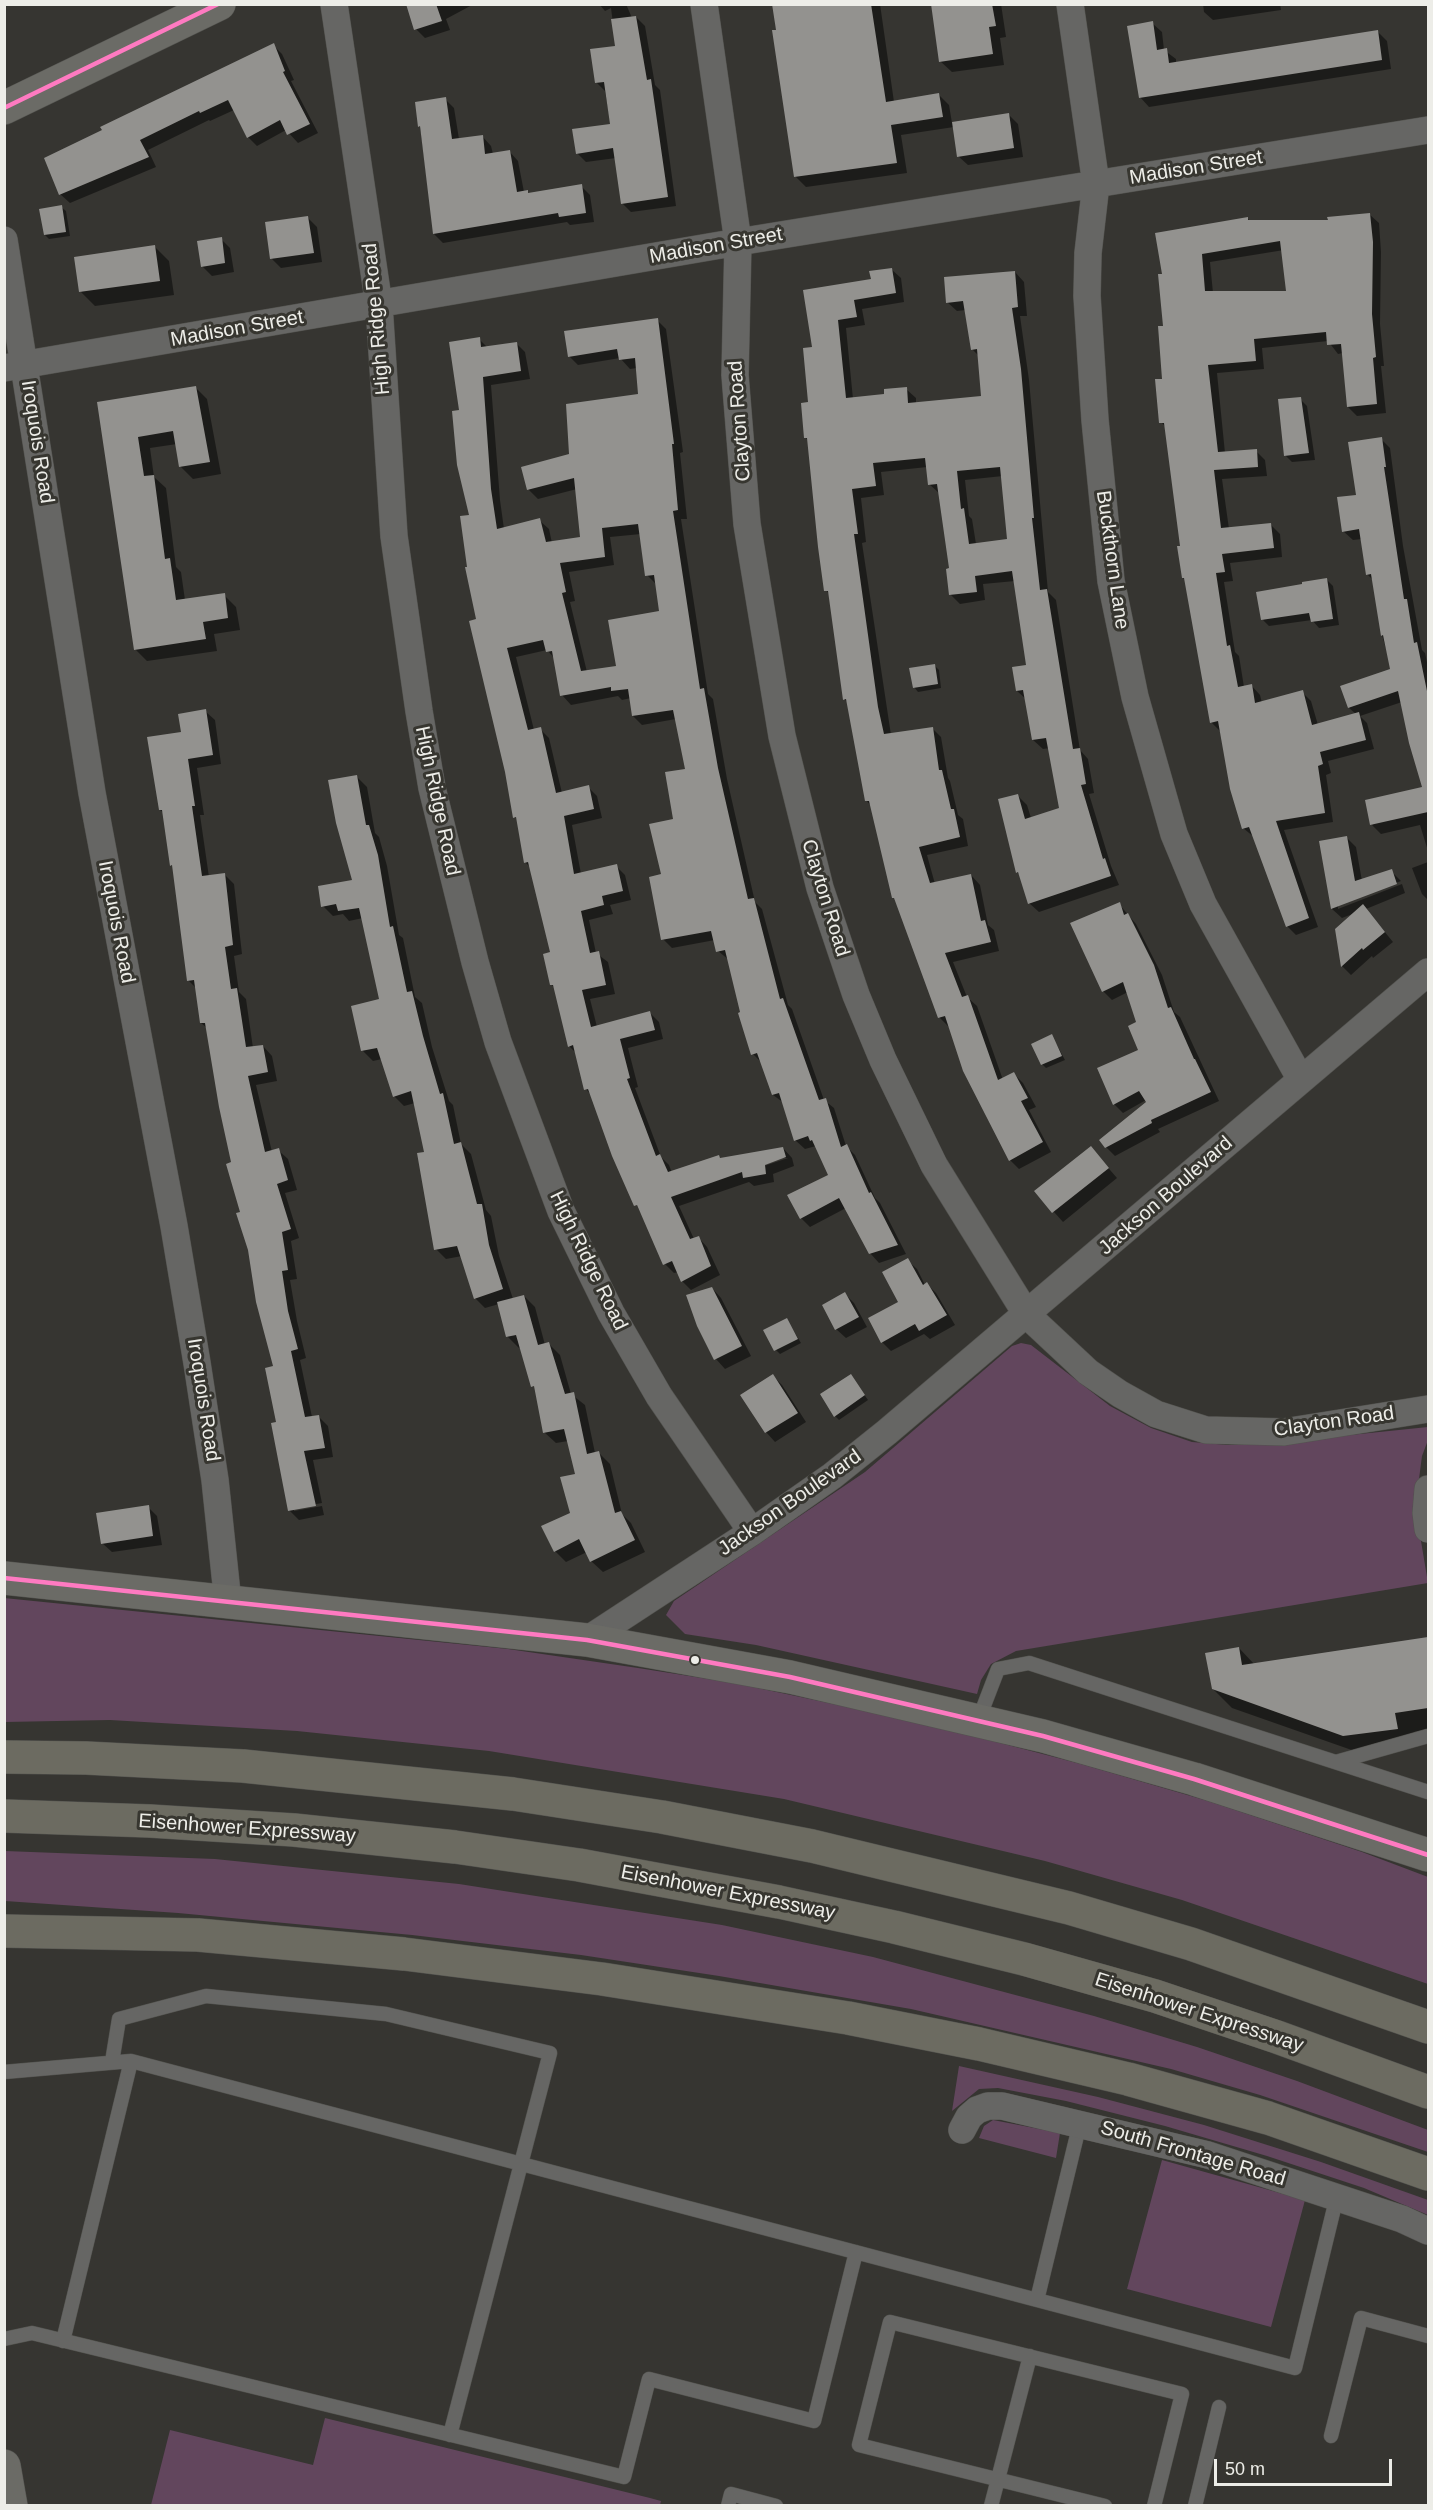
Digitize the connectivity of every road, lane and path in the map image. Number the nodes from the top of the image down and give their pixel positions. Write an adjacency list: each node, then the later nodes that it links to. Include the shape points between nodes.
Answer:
1 (219, 4): 5 (main road)
2 (334, 4): 10 (street, High Ridge Road)
3 (704, 4): 9 (street, Clayton Road)
4 (1070, 4): 7 (street, Buckthorn Lane)
5 (4, 108)
6 (1428, 129): 7 (street, Madison Street)
7 (1096, 184): 9 (street, Madison Street); 13 (street, Buckthorn Lane, via 1088,253 1090,354 1111,581 1135,697 1174,834 1203,904)
8 (4, 240): 11 (street, Iroquois Road)
9 (738, 242): 10 (street, Madison Street); 14 (street, Clayton Road, via 735,375 747,524 782,736 820,888 856,995 924,1145 963,1216)
10 (380, 305): 11 (street, Madison Street); 18 (street, High Ridge Road, via 394,536 419,711 432,788 498,1042 561,1212 612,1313 659,1396)
11 (15, 366): 20 (street, Iroquois Road, via 174,1226 215,1480)
12 (1428, 972): 13 (street, Jackson Boulevard)
13 (1302, 1080): 14 (street, Jackson Boulevard)
14 (1027, 1315): 15 (street, Clayton Road, via 1088,1372 1120,1394 1156,1414 1206,1430 1284,1432); 18 (street, Jackson Boulevard, via 832,1476)
15 (1428, 1409)
16 (1428, 1490): 17 (street)
17 (1428, 1529)
18 (752, 1532): 21 (street, Jackson Boulevard)
19 (4, 1578): 20 (main road)
20 (228, 1603): 21 (main road)
21 (587, 1640): 22 (main road, via 790,1677)
22 (978, 1721): 25 (lane, via 998,1669 1029,1663); 28 (main road, via 1194,1779)
23 (1428, 1736): 25 (lane)
24 (4, 1757): 30 (highway, via 255,1767 513,1794 662,1817 812,1846 1069,1908 1191,1944)
25 (1336, 1762): 26 (lane)
26 (1428, 1792)
27 (4, 1816): 34 (highway, Eisenhower Expressway, via 294,1830 455,1847 579,1865 779,1902 1024,1959 1155,1996)
28 (1428, 1855)
29 (4, 1931): 38 (highway, via 198,1935 404,1954 614,1980 837,2016 1128,2079 1268,2118)
30 (1428, 2028)
31 (130, 2061): 32 (lane); 37 (lane); 45 (lane)
32 (112, 2062): 33 (lane); 37 (lane, via 119,2019 206,1996 386,2014 550,2053)
33 (4, 2072)
34 (1428, 2092)
35 (1080, 2124): 36 (street, South Frontage Road, via 988,2106 969,2117); 39 (street, South Frontage Road, via 1208,2154); 42 (lane)
36 (962, 2130)
37 (521, 2163): 41 (lane); 48 (lane)
38 (1428, 2174)
39 (1337, 2196): 40 (street, South Frontage Road); 42 (lane, via 1295,2368)
40 (1428, 2231)
41 (856, 2252): 42 (lane); 48 (lane, via 814,2421 649,2379 624,2477)
42 (1037, 2300)
43 (1428, 2336): 49 (lane, via 1361,2318)
44 (4, 2339): 45 (lane, via 32,2333)
45 (63, 2341): 48 (lane)
46 (1030, 2356): 51 (lane); 51 (lane, via 890,2322 859,2445); 57 (lane, via 1182,2394)
47 (1219, 2407): 58 (lane)
48 (450, 2435)
49 (1331, 2436)
50 (4, 2466): 52 (main road)
51 (998, 2479): 55 (lane); 56 (lane)
52 (10, 2505)
53 (728, 2505): 54 (lane, via 731,2494)
54 (776, 2505)
55 (991, 2505)
56 (1105, 2505)
57 (1154, 2505)
58 (1195, 2505)

